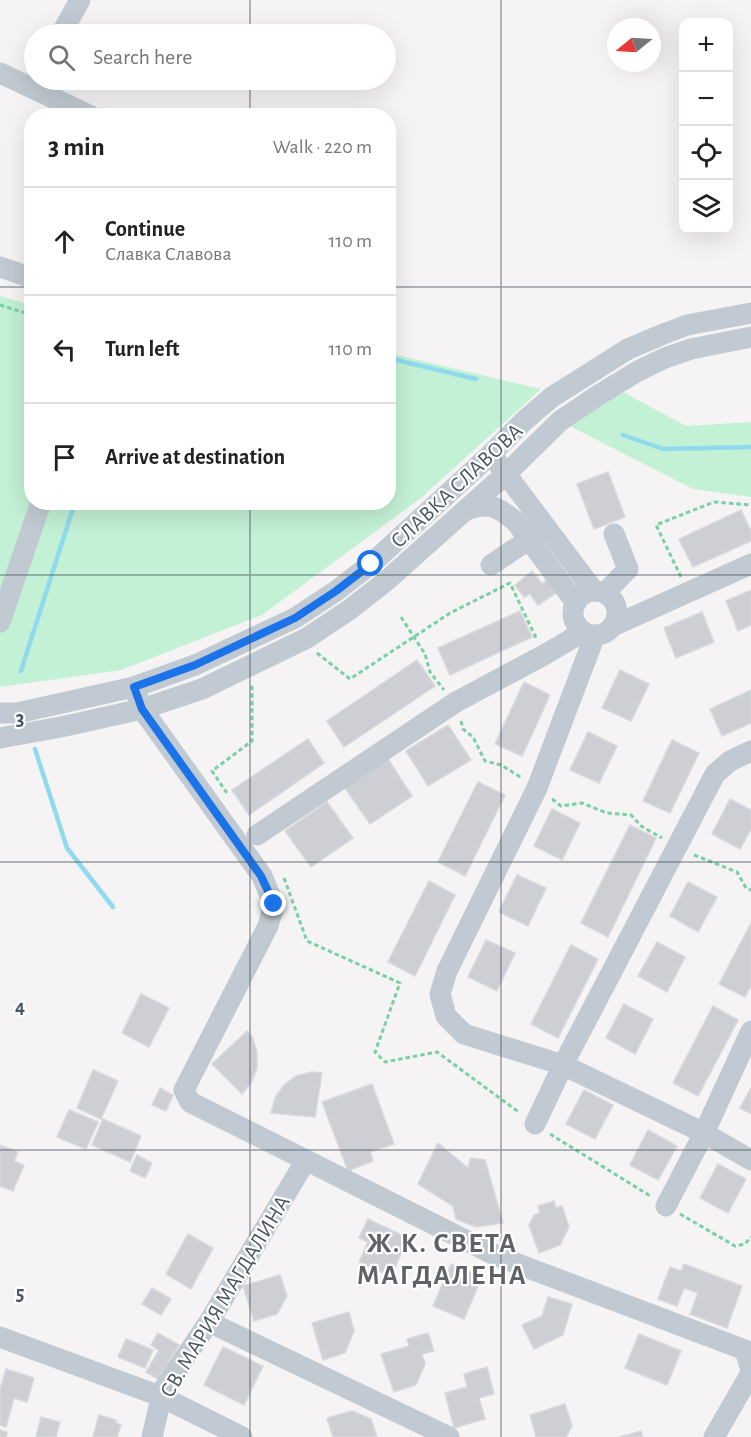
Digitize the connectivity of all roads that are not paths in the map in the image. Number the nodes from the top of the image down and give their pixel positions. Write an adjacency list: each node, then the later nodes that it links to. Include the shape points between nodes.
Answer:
1 (80, 0): 2 (street)
2 (66, 24)
3 (0, 73): 4 (street)
4 (24, 80)
5 (45, 90): 6 (street)
6 (77, 108)
7 (0, 267): 8 (street)
8 (24, 275)
9 (751, 313): 11 (street, СЛАВКА СЛАВОВА, via 687,325 628,350 552,397)
10 (751, 337): 12 (street, СЛАВКА СЛАВОВА, via 691,349 638,371 560,421)
11 (490, 455): 12 (street); 25 (street, СЛАВКА СЛАВОВА, via 371,564 295,618 195,665)
12 (507, 472): 14 (street, СЛАВКА СЛАВОВА); 15 (street)
13 (38, 510): 23 (street)
14 (466, 510): 17 (street, via 494,506 516,522); 26 (street, СЛАВКА СЛАВОВА, via 385,582 306,638 202,689)
15 (548, 527): 17 (street); 20 (street)
16 (614, 534): 20 (street, via 628,569)
17 (529, 540): 19 (street); 21 (street)
18 (751, 564): 22 (street)
19 (491, 566)
20 (605, 596): 21 (street, via 580,597); 22 (street); 24 (street, via 617,612)
21 (576, 603): 24 (street, via 573,615 578,627)
22 (658, 607): 24 (street)
23 (0, 622)
24 (597, 631): 30 (street, via 456,702); 32 (street, via 537,788 447,971 440,994 446,1016 465,1034)
25 (134, 687): 26 (street); 27 (street, СЛАВКА СЛАВОВА)
26 (142, 709): 28 (street, СЛАВКА СЛАВОВА); 35 (street, via 261,876 274,904 268,926 184,1090 190,1102)
27 (0, 714)
28 (0, 738)
29 (751, 752): 32 (street, via 730,761 715,774)
30 (257, 835)
31 (751, 1031): 34 (street)
32 (562, 1065): 33 (street); 34 (street)
33 (535, 1124)
34 (704, 1133): 36 (street); 37 (street)
35 (306, 1160): 38 (street, СВ. МАРИЯ МАГДАЛИНА); 40 (street, via 497,1256 745,1350)
36 (751, 1160)
37 (666, 1206)
38 (208, 1322): 41 (street, СВ. МАРИЯ МАГДАЛИНА); 44 (street)
39 (0, 1337): 41 (street)
40 (751, 1372): 45 (street)
41 (160, 1396): 42 (street, СВ. МАРИЯ МАГДАЛИНА); 43 (street)
42 (152, 1437)
43 (243, 1437)
44 (450, 1437)
45 (714, 1437)

